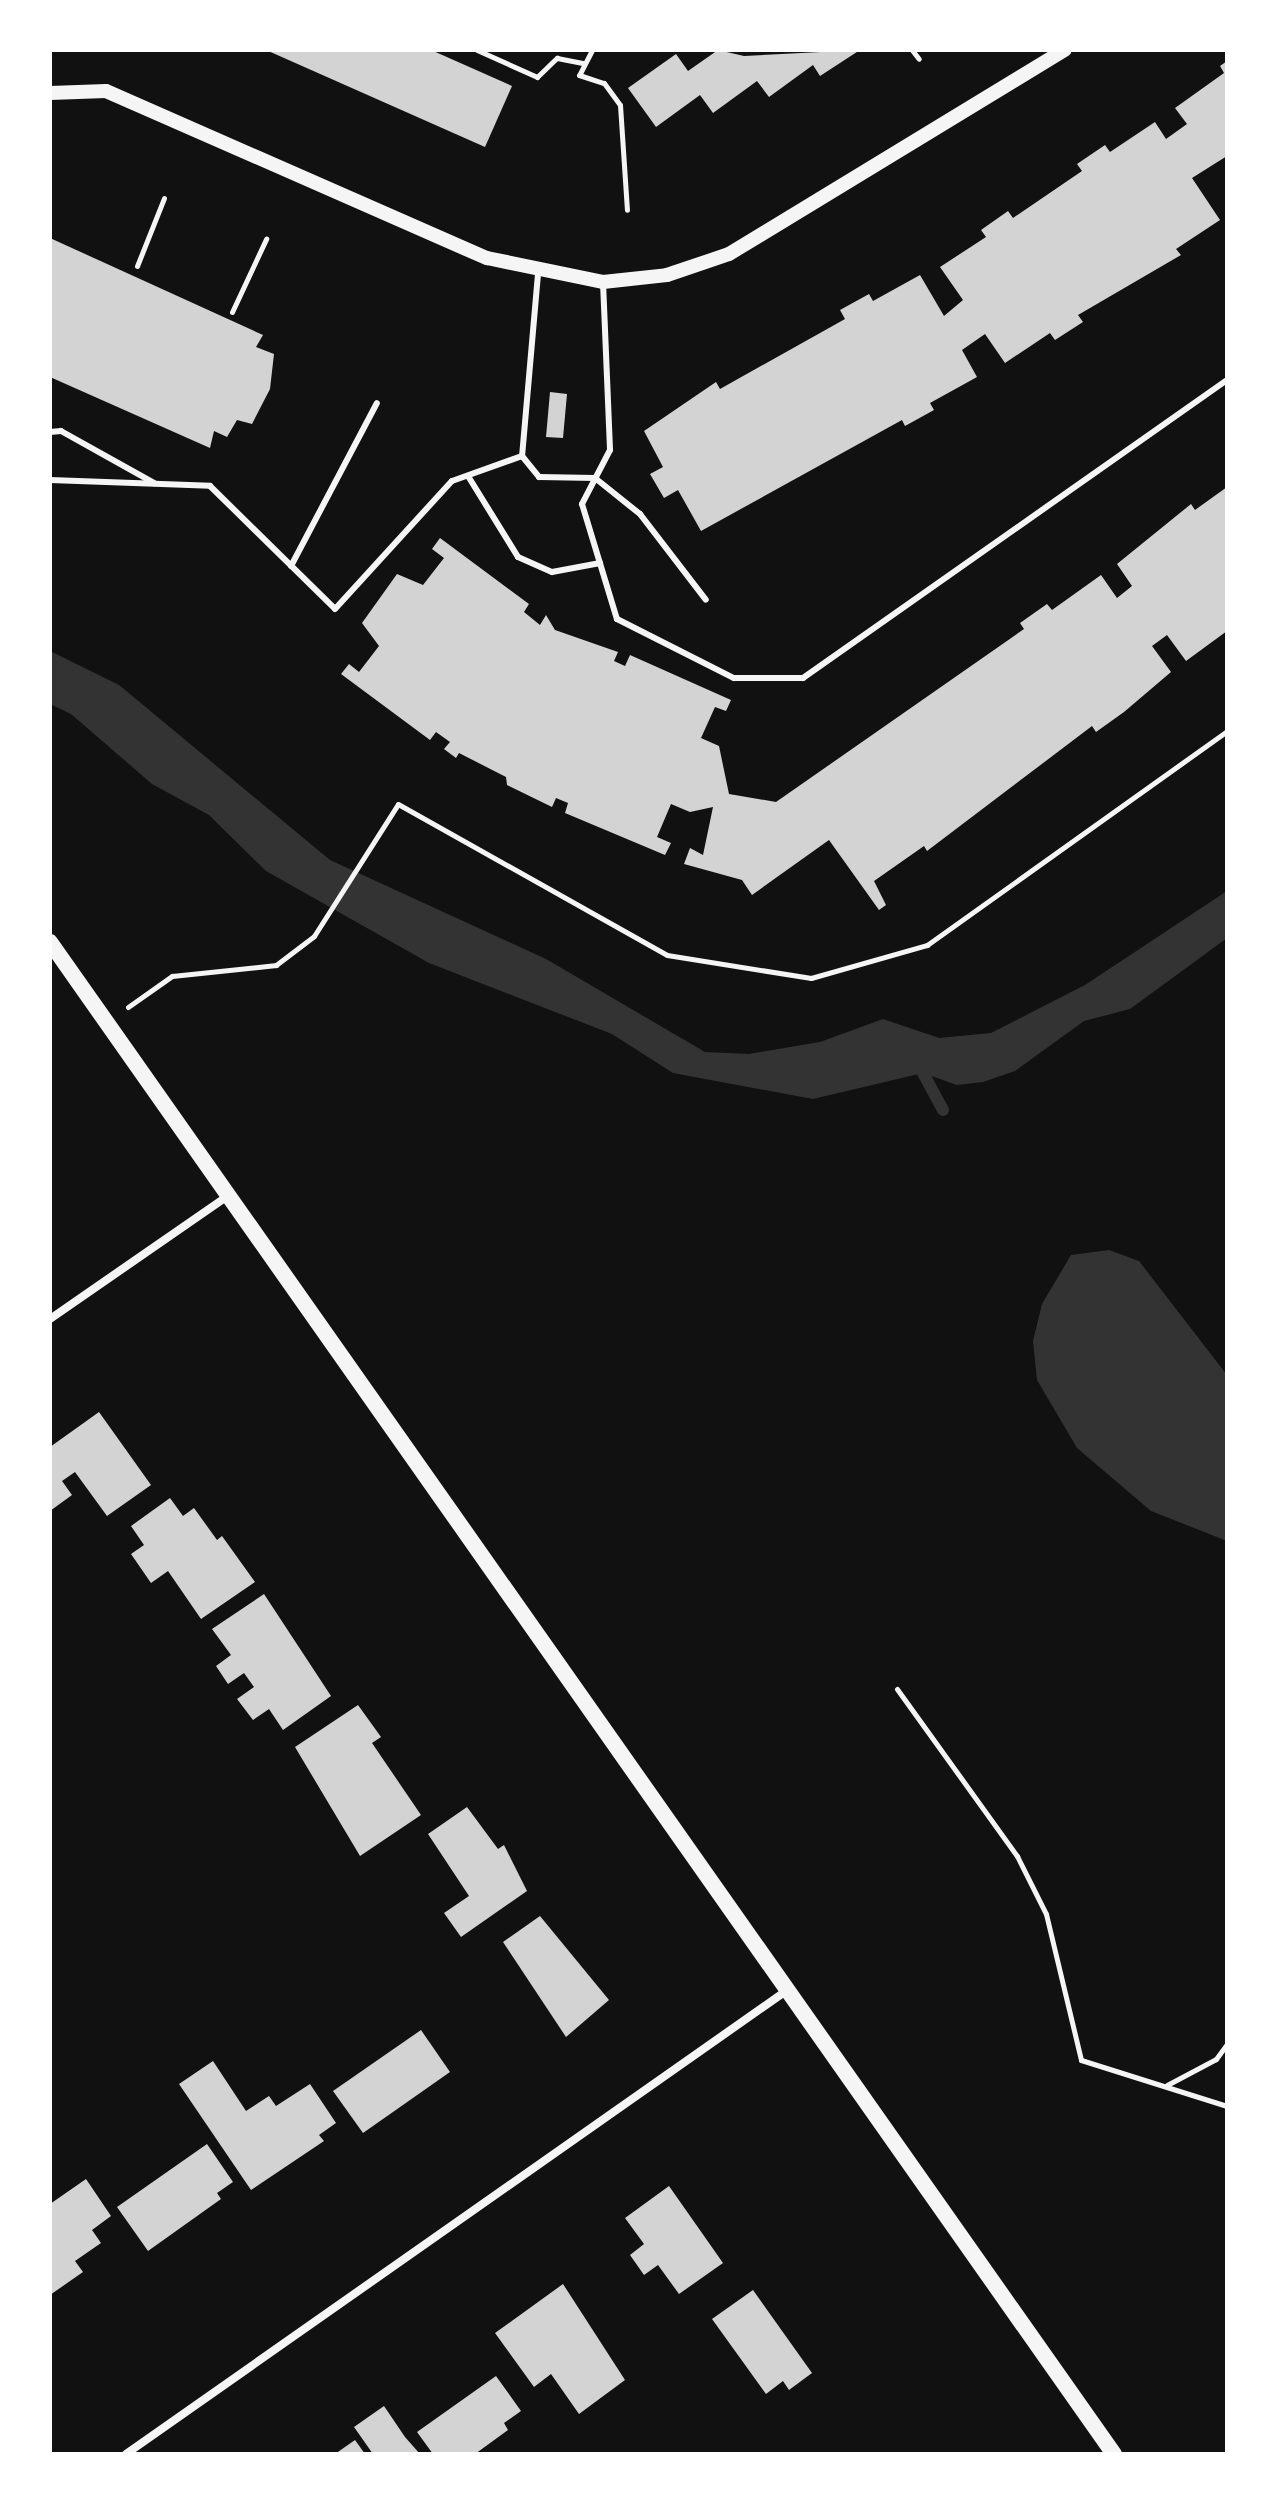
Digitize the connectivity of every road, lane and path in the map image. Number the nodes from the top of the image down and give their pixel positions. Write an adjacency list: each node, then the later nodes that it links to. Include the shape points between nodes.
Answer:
1 (477, 50): 6 (path, via 537,77 557,58)
2 (592, 50): 6 (path)
3 (912, 50): 5 (path)
4 (1065, 50): 13 (street, via 729,254 667,275)
5 (919, 59)
6 (583, 63): 9 (path, via 579,75 604,83 620,105)
7 (50, 93): 12 (street, via 106,91)
8 (164, 198): 11 (path)
9 (627, 210)
10 (266, 239): 14 (path)
11 (137, 266)
12 (538, 274): 13 (street); 18 (lane)
13 (603, 282): 20 (lane, via 610,450)
14 (232, 312)
15 (1227, 380): 23 (lane, via 803,678 734,678 617,619)
16 (377, 403): 24 (lane)
17 (50, 432): 22 (lane, via 61,431)
18 (522, 456): 19 (lane); 20 (lane, via 539,477)
19 (468, 476): 23 (lane, via 518,557 552,572); 24 (lane, via 452,481 335,609)
20 (595, 478): 23 (lane, via 582,504); 25 (lane, via 640,514)
21 (50, 480): 22 (lane)
22 (158, 485): 24 (lane, via 210,486)
23 (600, 563)
24 (291, 566)
25 (706, 600)
26 (1227, 731): 28 (path, via 927,945 811,978 667,955 398,804 314,936 276,965 172,976)
27 (50, 942): 28 (main road)
28 (105, 1023): 29 (main road)
29 (226, 1197): 30 (street); 32 (main road)
30 (50, 1319)
31 (897, 1689): 34 (path, via 1017,1856 1046,1914 1081,2060)
32 (786, 1991): 36 (street); 37 (main road)
33 (1227, 2044): 34 (path, via 1216,2059)
34 (1167, 2085): 35 (path)
35 (1227, 2106)
36 (126, 2454)
37 (1114, 2454)

